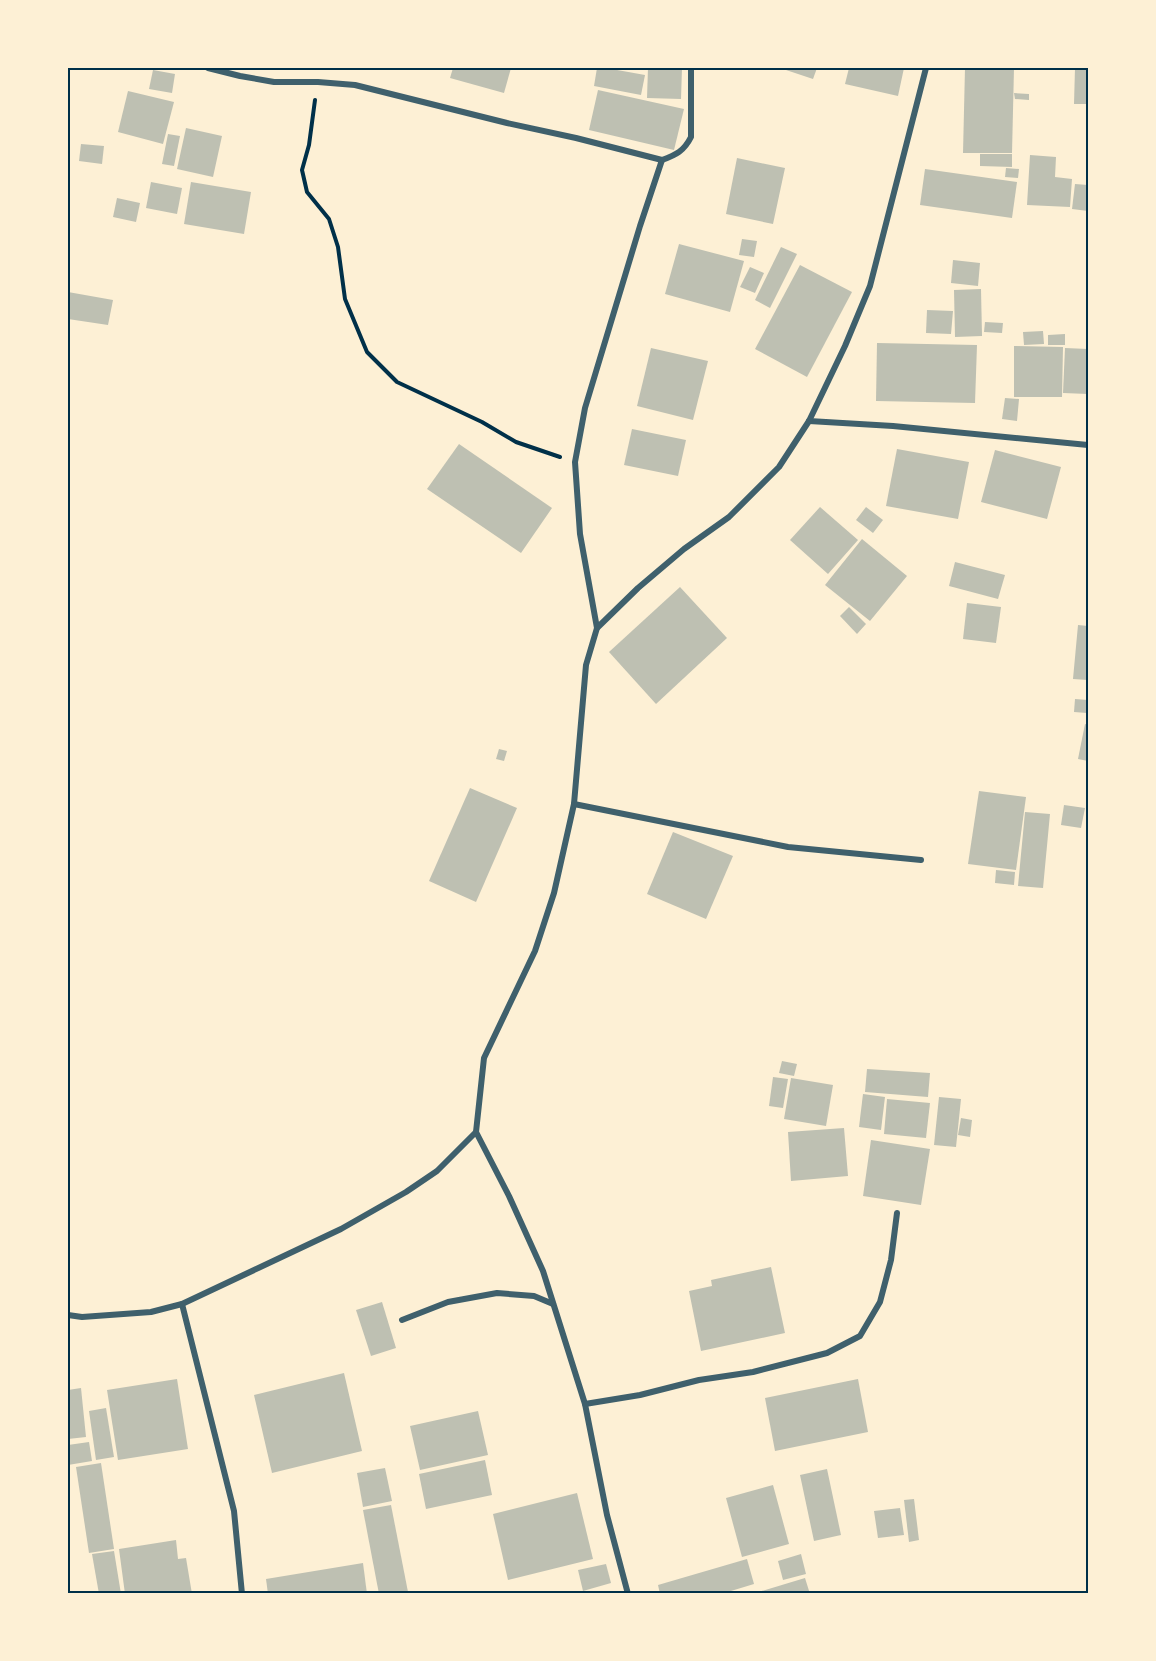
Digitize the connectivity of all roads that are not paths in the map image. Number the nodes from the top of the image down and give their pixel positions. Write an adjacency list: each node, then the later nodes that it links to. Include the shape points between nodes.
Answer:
1 (208, 68): 4 (street, via 274,82 355,85)
2 (691, 68): 4 (street, via 691,137 679,153)
3 (926, 68): 5 (street, via 870,286)
4 (662, 160): 7 (street, via 585,408 575,462 580,534)
5 (809, 421): 6 (street); 7 (street, via 779,467 729,517 684,549)
6 (1089, 445)
7 (597, 628): 8 (street, via 586,665)
8 (574, 804): 9 (street, via 788,847); 10 (street, via 554,893 535,951 484,1058)
9 (921, 860)
10 (476, 1132): 12 (street, via 437,1171 406,1192 341,1229); 13 (street, via 543,1271)
11 (897, 1213): 16 (street, via 880,1302 860,1336 827,1353 753,1372)
12 (182, 1304): 14 (street, via 151,1312); 17 (street, via 234,1511)
13 (553, 1304): 15 (street, via 534,1296 497,1293 447,1302); 16 (street)
14 (68, 1315)
15 (402, 1320)
16 (585, 1404): 18 (street, via 607,1515)
17 (242, 1593)
18 (628, 1593)

